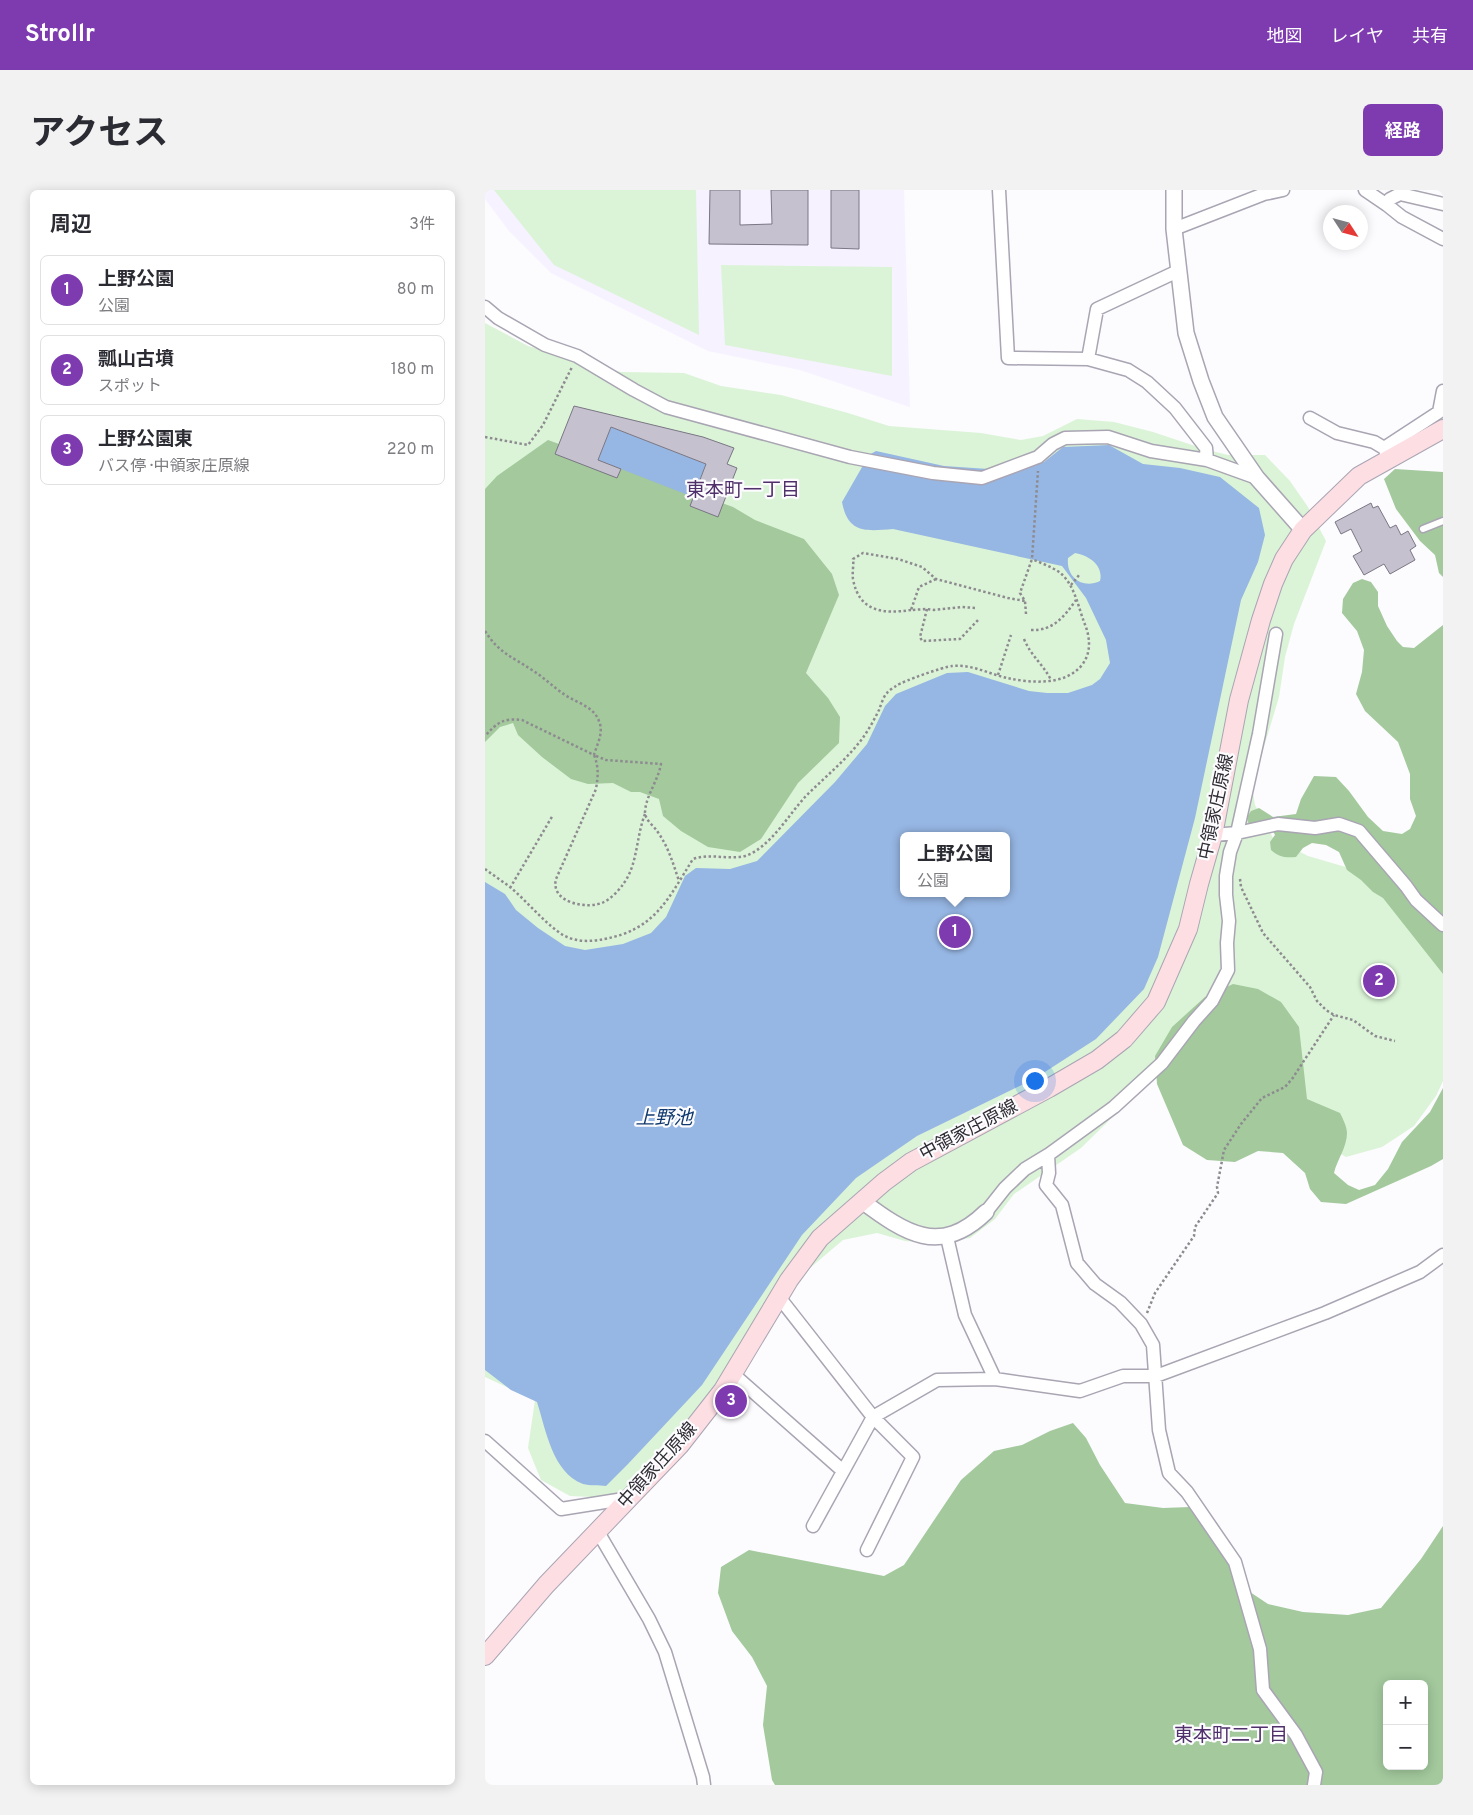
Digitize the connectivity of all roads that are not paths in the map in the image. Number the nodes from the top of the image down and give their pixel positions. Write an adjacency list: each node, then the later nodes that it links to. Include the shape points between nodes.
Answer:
1 (999, 190): 11 (street, via 1007,358)
2 (1174, 190): 7 (street)
3 (1283, 190): 7 (street, via 1264,194)
4 (1365, 190): 6 (street)
5 (1443, 204): 6 (street, via 1400,194 1390,199)
6 (1387, 205): 8 (street)
7 (1174, 229): 9 (street)
8 (1443, 239)
9 (1178, 271): 11 (street, via 1097,309); 17 (street, via 1186,333 1201,381 1215,416)
10 (485, 307): 16 (street, via 545,345 577,356 666,407 850,457 933,473 982,478 1038,457 1065,438 1108,437 1151,451)
11 (1088, 359): 16 (street, via 1128,370 1147,382 1175,408 1206,448)
12 (1443, 391): 15 (street, via 1439,412)
13 (1310, 418): 15 (street, via 1337,433 1374,442)
14 (1443, 429): 15 (main road, 中領家庄原線)
15 (1386, 454): 20 (main road, 中領家庄原線)
16 (1207, 460): 17 (street)
17 (1257, 478): 20 (street)
18 (1443, 521): 19 (lane)
19 (1423, 529)
20 (1303, 530): 23 (main road, 中領家庄原線, via 1284,560 1261,620 1239,700)
21 (1276, 634): 22 (street, via 1259,734)
22 (1237, 833): 23 (street); 24 (street, via 1278,824 1315,828 1339,824 1359,832 1416,900); 25 (street, via 1226,876 1228,970 1212,1001 1193,1020 1162,1063 1114,1107)
23 (1213, 835): 26 (main road, 中領家庄原線, via 1188,929 1171,970 1156,1002 1124,1039 1097,1060 1049,1088 911,1162)
24 (1443, 925)
25 (1049, 1155): 27 (street, via 1025,1169); 32 (street, via 1046,1185 1062,1205 1077,1263 1095,1284 1120,1302 1141,1324 1153,1345)
26 (862, 1201): 28 (street, via 912,1232); 30 (main road, 中領家庄原線, via 820,1238)
27 (986, 1212): 28 (street, via 973,1225)
28 (947, 1236): 33 (street, via 965,1315)
29 (1443, 1255): 32 (street, via 1420,1272 1325,1313)
30 (779, 1297): 31 (main road, 中領家庄原線); 34 (street)
31 (733, 1374): 36 (street); 37 (main road, 中領家庄原線, via 680,1445)
32 (1156, 1376): 33 (street, via 1123,1376 1080,1390); 43 (street, via 1159,1430 1169,1473 1187,1492 1235,1562 1260,1649 1263,1690 1296,1735 1316,1772)
33 (995, 1379): 34 (street, via 937,1380)
34 (873, 1418): 36 (street); 40 (street, via 913,1457)
35 (485, 1441): 37 (street, via 561,1509)
36 (843, 1472): 38 (street)
37 (631, 1498): 39 (main road, 中領家庄原線)
38 (813, 1526)
39 (598, 1532): 41 (main road, 中領家庄原線, via 546,1585); 42 (street, via 665,1652)
40 (867, 1550)
41 (485, 1656)
42 (704, 1785)
43 (1315, 1785)

